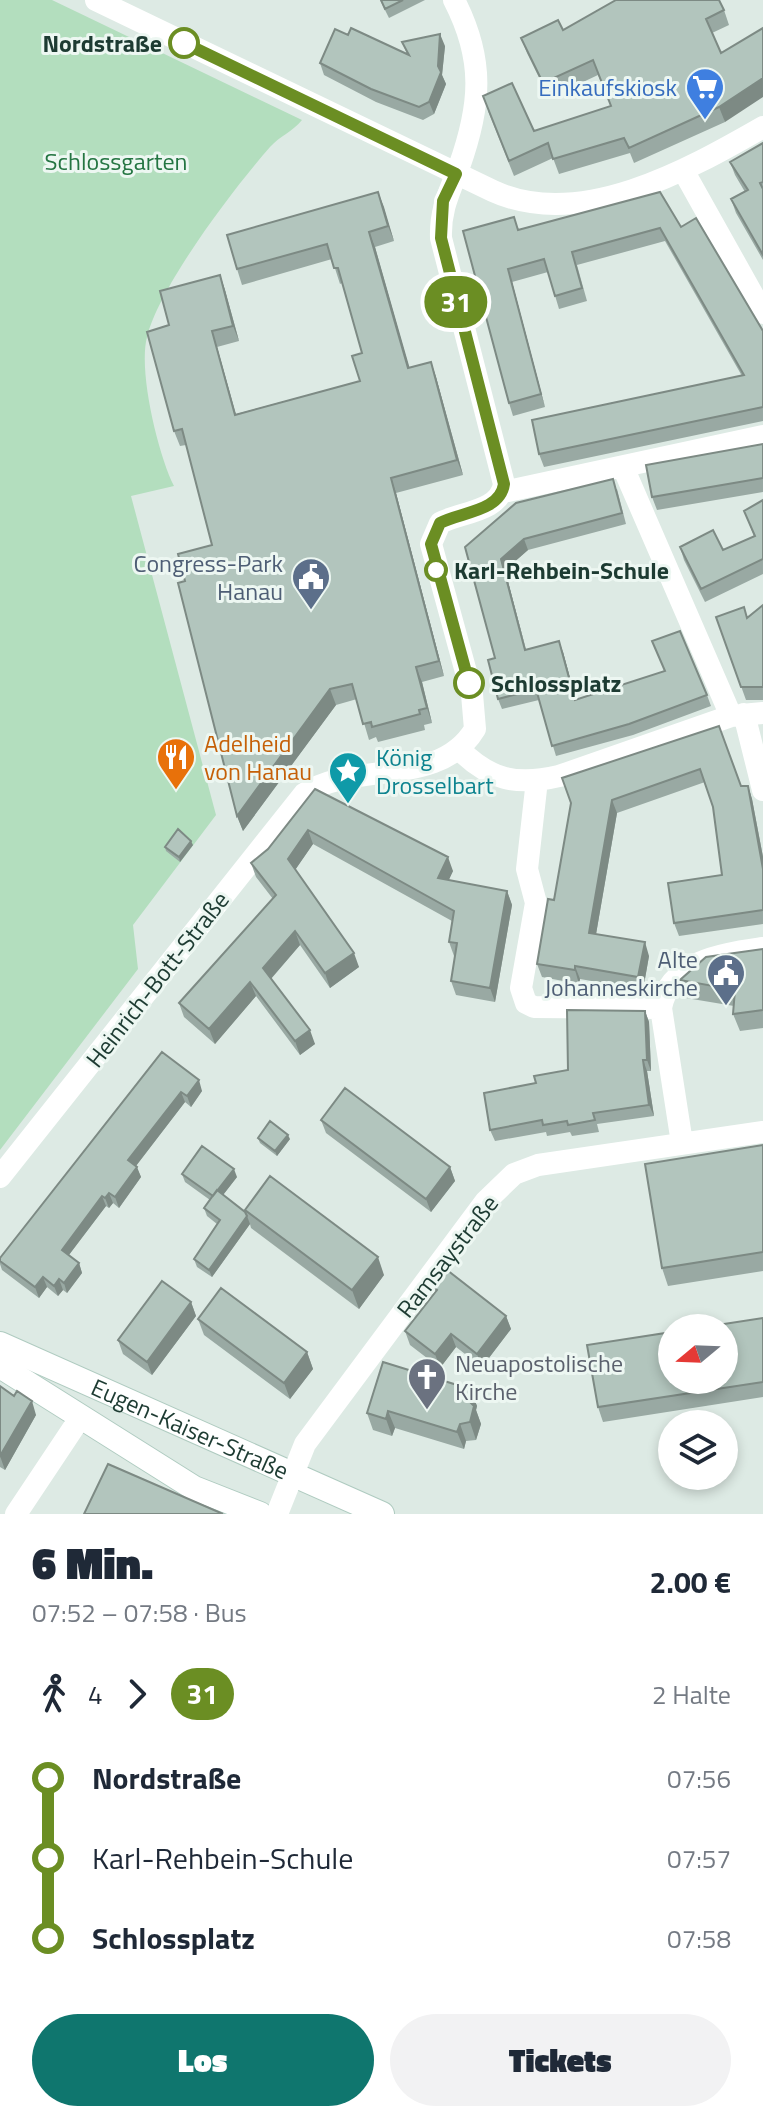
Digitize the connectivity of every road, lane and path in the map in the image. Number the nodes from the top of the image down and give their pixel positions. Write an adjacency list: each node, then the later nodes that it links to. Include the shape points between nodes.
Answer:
1 (96, 0): 5 (street)
2 (454, 0): 5 (street, via 471,32 476,79 474,116)
3 (763, 127): 4 (street)
4 (683, 170): 5 (street, via 628,190 554,207 516,200); 6 (street)
5 (456, 174): 9 (street, via 443,201 441,238 503,470)
6 (763, 313)
7 (763, 436): 8 (street)
8 (623, 467): 9 (street); 10 (street)
9 (503, 492): 11 (street, via 488,505 440,523 431,544 476,718 475,729)
10 (746, 714): 12 (street); 13 (street)
11 (459, 749): 12 (street, via 489,775); 18 (street, Heinrich-Bott-Straße, via 426,764 351,774 319,785 290,809)
12 (537, 780): 15 (street, via 527,869 536,903 521,988 526,1003)
13 (763, 790)
14 (763, 948): 15 (street, via 699,962 672,983)
15 (661, 1008): 17 (street)
16 (763, 1132): 17 (street, Ramsaystraße)
17 (682, 1143): 22 (street, Ramsaystraße, via 538,1165 507,1180 349,1384 305,1444)
18 (0, 1177)
19 (0, 1344): 22 (main road, Eugen-Kaiser-Straße)
20 (0, 1366): 21 (main road, Eugen-Kaiser-Straße)
21 (80, 1418): 23 (street); 24 (main road, Eugen-Kaiser-Straße, via 194,1488)
22 (292, 1472): 25 (street, Ramsaystraße); 26 (main road, Eugen-Kaiser-Straße)
23 (16, 1514)
24 (260, 1514)
25 (277, 1514)
26 (382, 1514)

